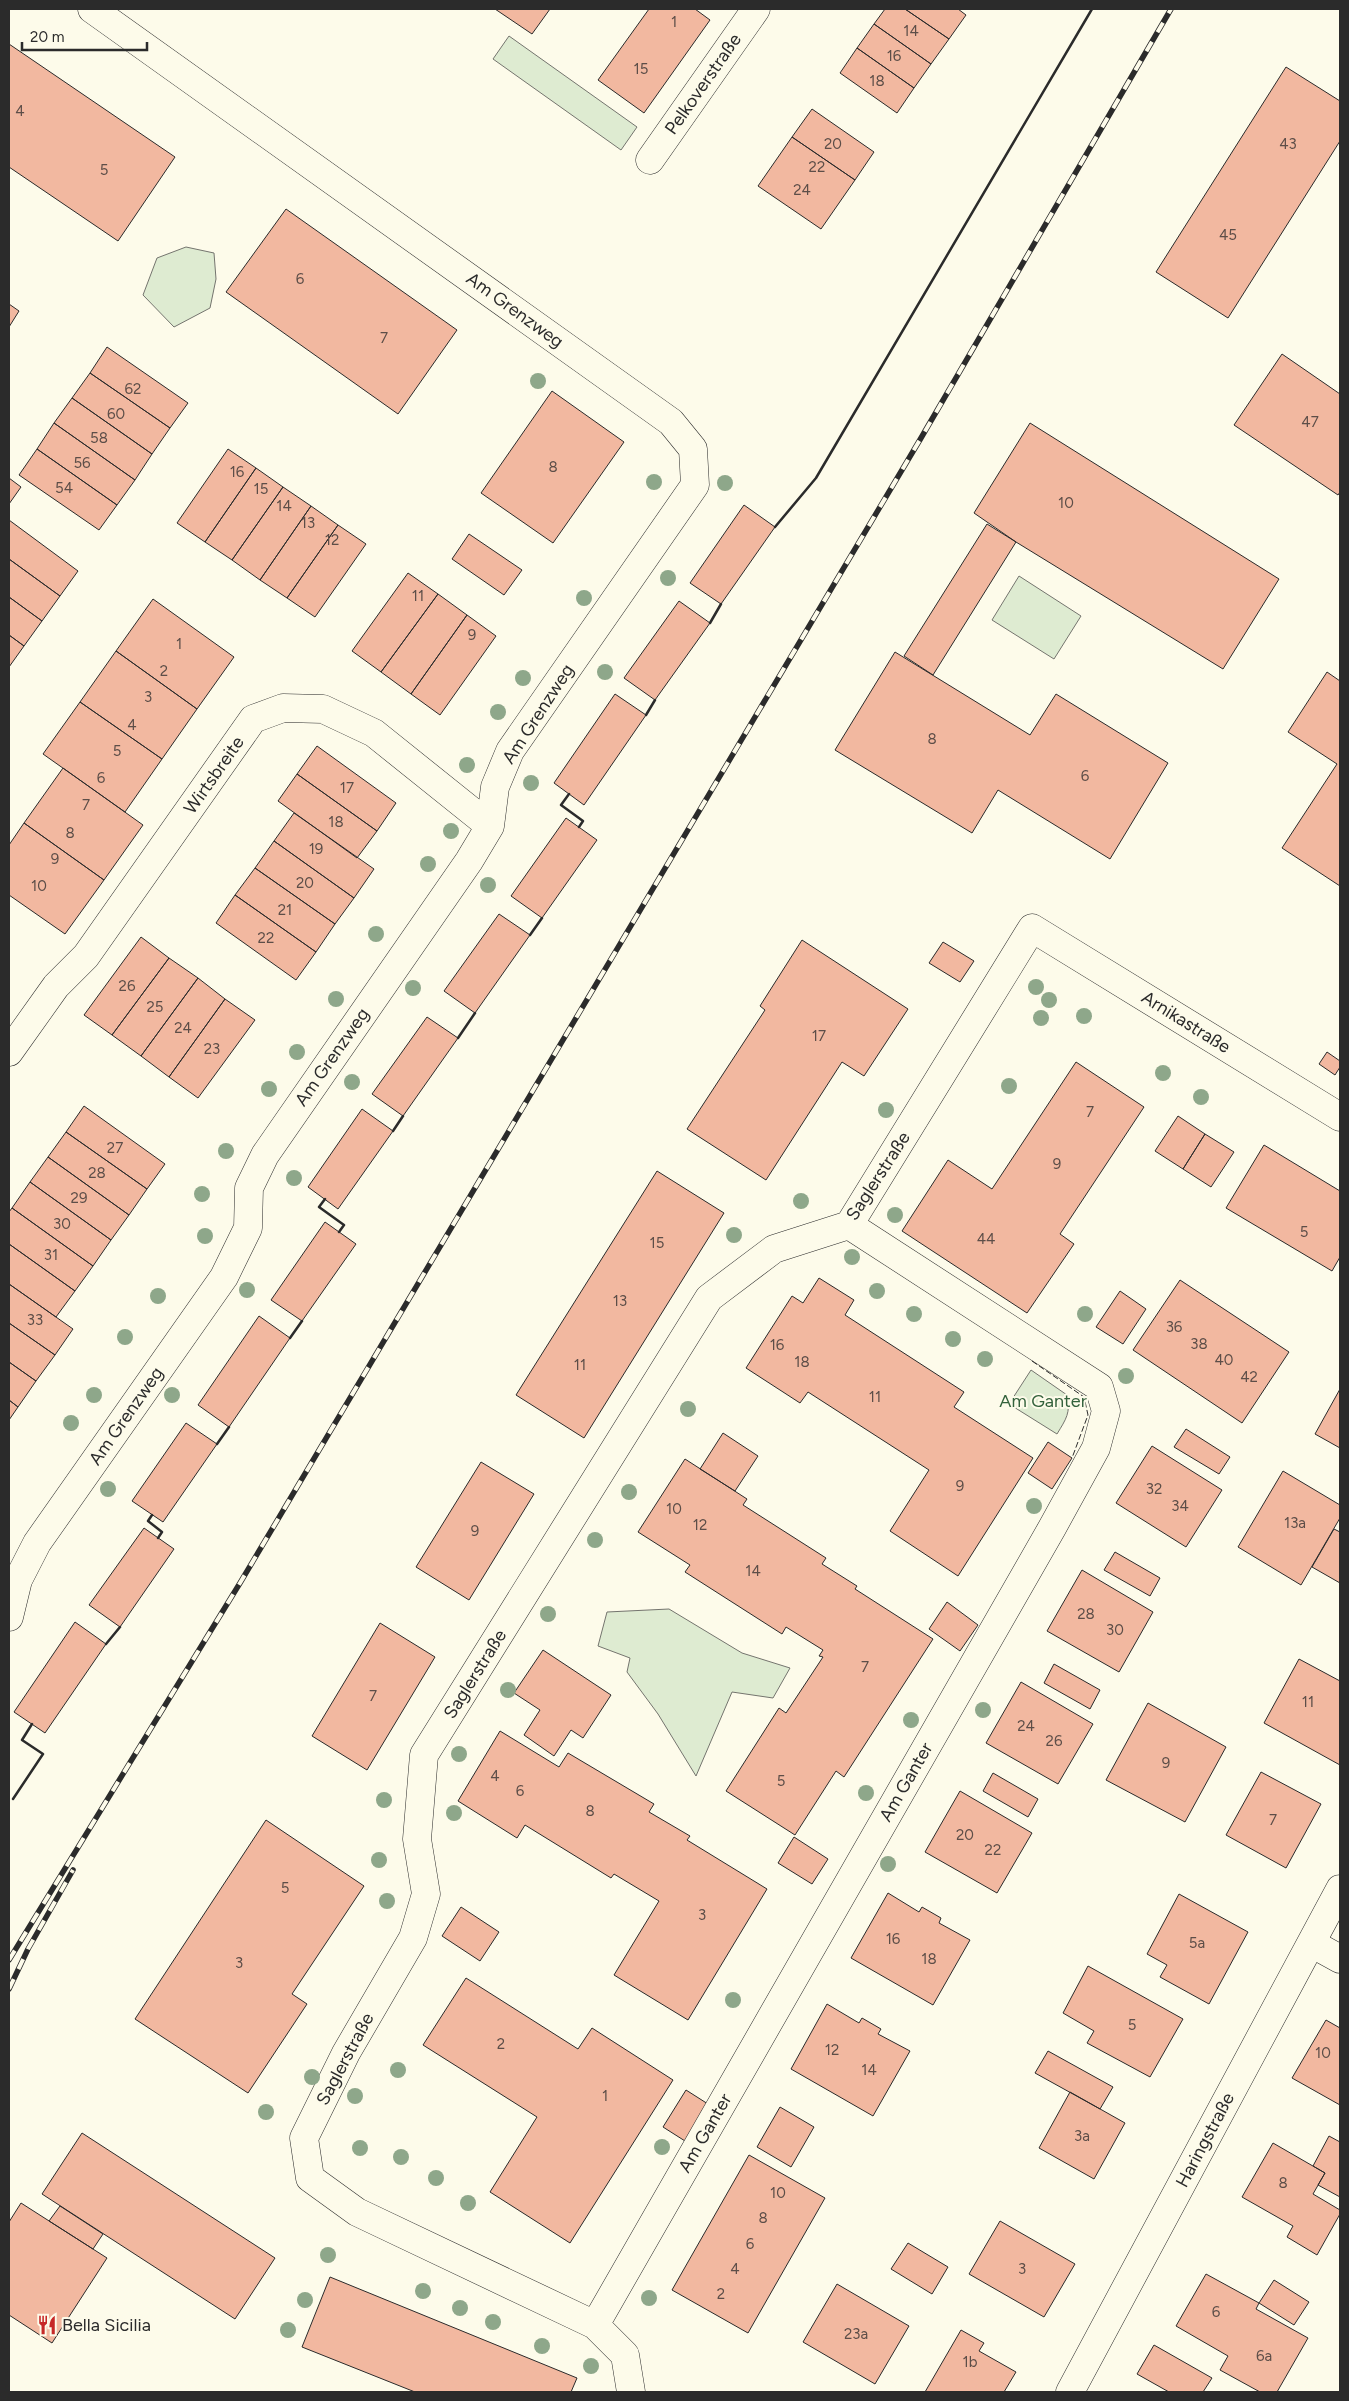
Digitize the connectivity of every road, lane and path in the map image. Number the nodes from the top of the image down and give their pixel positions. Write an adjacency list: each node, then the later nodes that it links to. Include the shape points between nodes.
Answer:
1 (92, 9): 4 (street, Am Grenzweg, via 671,422 693,449 695,485 510,751 495,787)
2 (756, 9): 3 (street, Pelkoverstraße)
3 (650, 160)
4 (490, 826): 6 (street, Wirtsbreite, via 374,733 323,709 283,708 253,719 86,956 56,986); 9 (street, Am Grenzweg, via 265,1155 249,1188 248,1228 224,1277)
5 (1032, 928): 7 (street, Arnikastraße); 8 (street, Saglerstraße)
6 (9, 1052)
7 (1340, 1117)
8 (849, 1225): 14 (street, Am Ganter, via 1099,1387 1106,1411 1096,1448 1056,1522); 14 (street, Saglerstraße, via 774,1249 709,1298 424,1755 417,1839 426,1894 413,1938 346,2053 304,2138 310,2178 357,2212)
9 (13, 1577): 10 (street, Am Grenzweg)
10 (9, 1617)
11 (1340, 1889): 12 (street, Haringstraße)
12 (1311, 1943): 13 (street); 16 (street, Haringstraße)
13 (1340, 1959)
14 (595, 2324): 15 (street, Saglerstraße, via 625,2354)
15 (631, 2392)
16 (1070, 2392)

